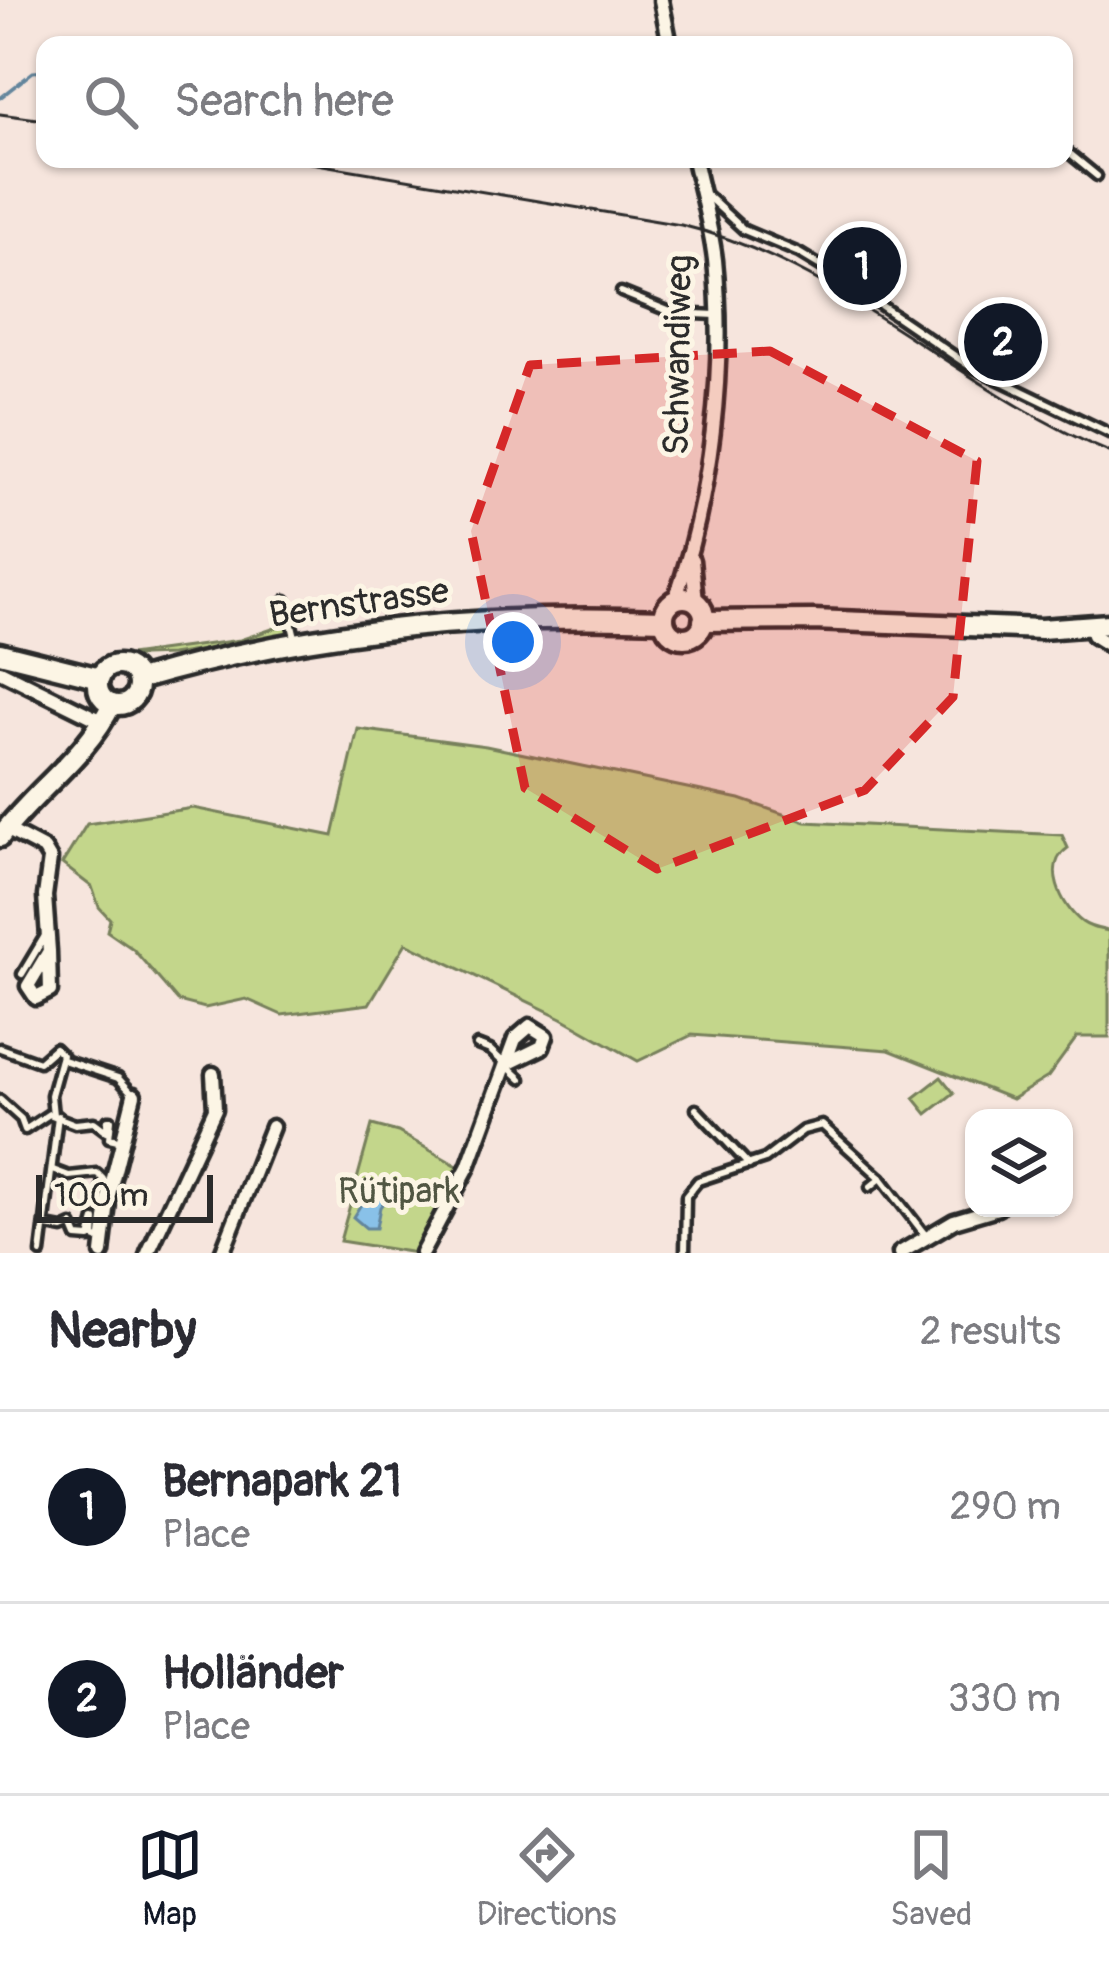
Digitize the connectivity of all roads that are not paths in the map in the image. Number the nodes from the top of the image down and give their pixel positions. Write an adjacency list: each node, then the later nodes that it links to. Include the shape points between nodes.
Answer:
1 (661, 0): 2 (street)
2 (668, 36)
3 (1073, 156): 5 (lane)
4 (696, 168): 6 (street, Schwandiweg)
5 (1097, 176)
6 (700, 190): 8 (street, Schwandiweg); 9 (lane, via 744,230 828,270 968,365)
7 (621, 292): 8 (lane, via 673,313)
8 (716, 316): 10 (street, Schwandiweg, via 712,417)
9 (1109, 433)
10 (691, 553): 12 (street, Schwandiweg); 13 (street, Schwandiweg)
11 (286, 599): 17 (lane)
12 (675, 600): 13 (main road); 14 (main road)
13 (696, 602): 15 (main road)
14 (664, 620): 15 (main road, Bernstrasse, via 684,638); 17 (main road, Bernstrasse, via 503,618)
15 (703, 622): 16 (main road, Bernstrasse)
16 (1099, 626): 18 (street, via 1093,635)
17 (296, 643): 22 (main road, Bernstrasse)
18 (1109, 645)
19 (0, 653): 21 (main road)
20 (0, 671): 23 (street)
21 (100, 678): 22 (main road, Bernstrasse, via 122,665); 23 (main road)
22 (138, 680): 23 (main road, Bernstrasse, via 134,698)
23 (107, 713): 24 (main road, Bernstrasse)
24 (3, 833): 25 (street, via 50,855)
25 (47, 931): 26 (street); 27 (lane)
26 (49, 951)
27 (22, 974)
28 (477, 1046): 31 (lane)
29 (0, 1048): 30 (lane, via 39,1062 56,1048)
30 (63, 1060): 34 (lane, via 118,1078); 37 (lane, via 51,1096)
31 (507, 1064): 33 (lane); 53 (street, via 468,1167)
32 (213, 1074): 49 (street, via 215,1109)
33 (521, 1079)
34 (134, 1095): 39 (street)
35 (0, 1100): 37 (lane, via 25,1130 43,1115)
36 (696, 1109): 40 (lane)
37 (56, 1116): 39 (lane, via 106,1131 111,1120 109,1138); 41 (lane)
38 (272, 1127): 52 (street)
39 (122, 1142): 44 (street)
40 (749, 1165): 42 (lane, via 822,1125); 54 (lane, via 690,1190)
41 (53, 1170): 44 (lane, via 97,1173); 46 (lane)
42 (881, 1178): 43 (lane); 47 (lane)
43 (870, 1187)
44 (110, 1192): 48 (street)
45 (973, 1217): 47 (street)
46 (47, 1226): 48 (lane, via 72,1225 77,1237 90,1238 94,1220); 50 (lane)
47 (926, 1236): 55 (street)
48 (103, 1246)
49 (150, 1251): 51 (street)
50 (41, 1253)
51 (167, 1253)
52 (222, 1253)
53 (422, 1253)
54 (685, 1253)
55 (900, 1253)

